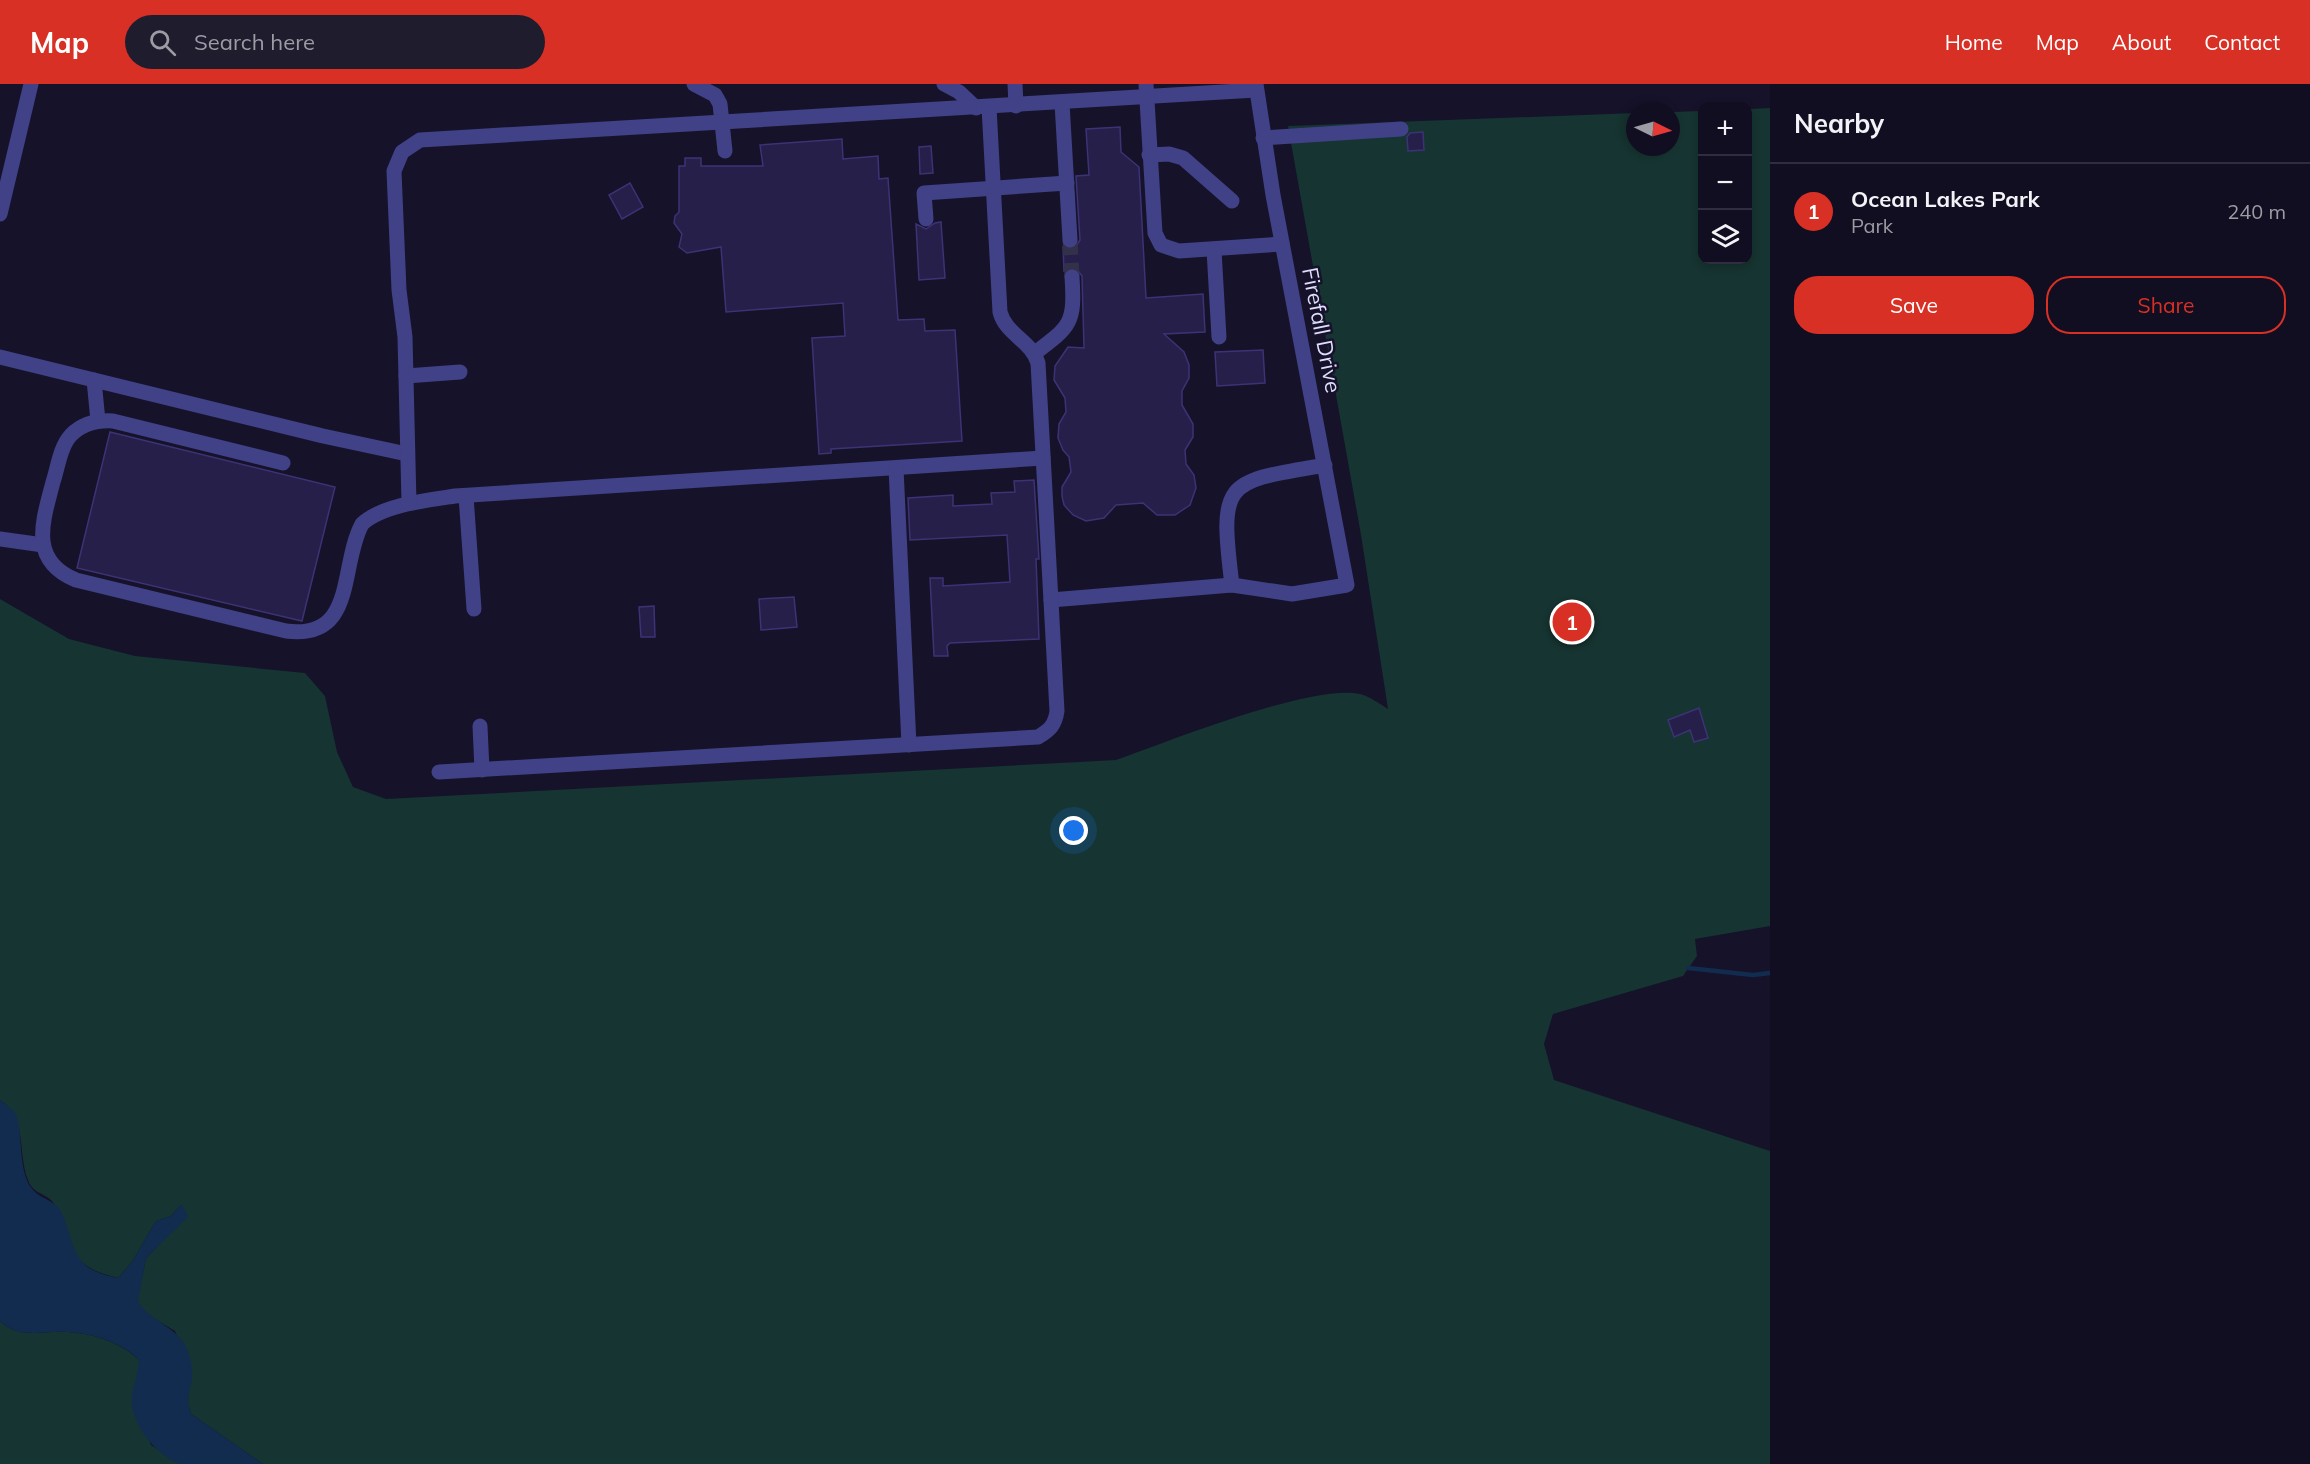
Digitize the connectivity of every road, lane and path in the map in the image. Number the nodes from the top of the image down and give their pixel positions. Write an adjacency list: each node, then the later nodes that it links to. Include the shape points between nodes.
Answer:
1 (31, 84): 18 (street)
2 (699, 84): 10 (street, via 715,95)
3 (944, 84): 9 (street)
4 (1015, 84): 8 (street)
5 (1256, 87): 6 (street); 12 (street, Firefall Drive)
6 (1147, 91): 7 (street); 14 (street)
7 (1062, 103): 8 (street); 15 (street)
8 (1016, 106): 9 (street)
9 (983, 108): 10 (street); 16 (street)
10 (724, 121): 13 (street); 28 (street, via 433,139 420,141 402,152 393,184)
11 (1401, 129): 12 (street)
12 (1263, 138): 21 (street, Firefall Drive)
13 (725, 151)
14 (1149, 155): 17 (street, via 1183,158); 22 (street, via 1155,233 1161,245 1172,251)
15 (1066, 183): 16 (street); 20 (street)
16 (993, 188): 19 (street, via 924,193); 25 (street, via 997,292 1003,323)
17 (1232, 201)
18 (0, 214)
19 (926, 219)
20 (1070, 240)
21 (1282, 244): 22 (street); 34 (street, Firefall Drive)
22 (1214, 250): 24 (street)
23 (1072, 277): 25 (street, via 1072,316 1059,336)
24 (1219, 337)
25 (1035, 353): 32 (street)
26 (0, 357): 29 (street)
27 (460, 372): 28 (street)
28 (405, 376): 31 (street)
29 (94, 380): 30 (street); 31 (street)
30 (98, 421): 33 (street, via 113,421); 39 (street, via 82,427 66,442 44,516)
31 (407, 454): 37 (street)
32 (1043, 458): 35 (street); 41 (street)
33 (283, 463)
34 (1325, 465): 40 (street, via 1257,478 1238,488 1227,509); 40 (street, Firefall Drive, via 1347,585 1292,594)
35 (896, 468): 36 (street); 44 (street)
36 (466, 496): 37 (street); 42 (street)
37 (409, 503): 39 (street, via 368,518 362,524 335,614 323,627 307,632 286,631 76,580 59,571)
38 (0, 539): 39 (street)
39 (43, 545)
40 (1232, 585): 41 (street)
41 (1051, 600): 44 (street, via 1057,711 1049,730 1038,737)
42 (474, 609)
43 (480, 726): 45 (street)
44 (909, 745): 45 (street)
45 (482, 770): 46 (street)
46 (439, 772)

